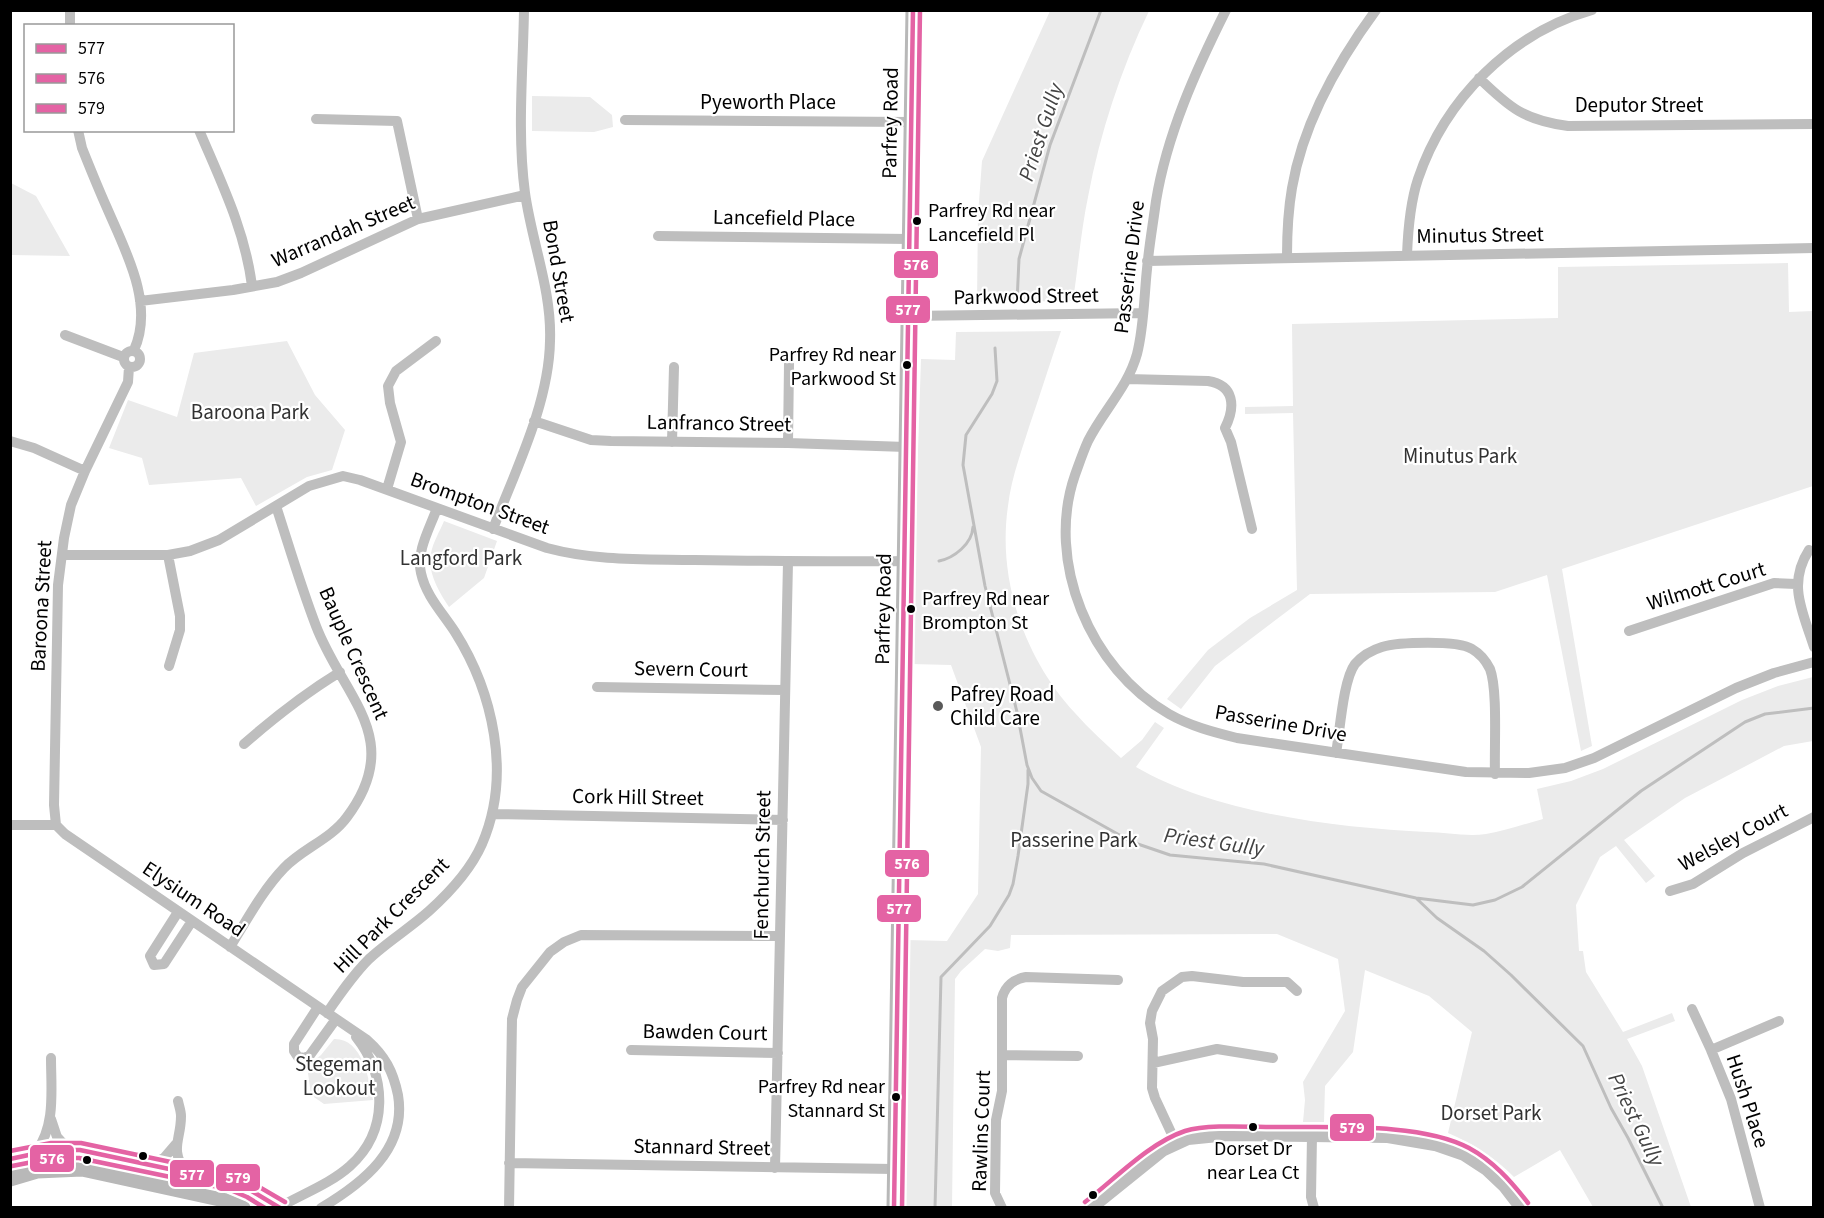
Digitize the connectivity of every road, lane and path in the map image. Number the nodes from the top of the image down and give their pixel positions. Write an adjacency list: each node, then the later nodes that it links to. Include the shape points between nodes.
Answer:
1 (524, 10): 13 (street, Bond Street)
2 (913, 10): 9 (main road, Parfrey Road)
3 (1226, 10): 20 (street, Passerine Drive, via 1190,87 1168,152)
4 (1376, 10): 19 (street, via 1355,38 1311,123 1292,188)
5 (1585, 11): 6 (street, via 1526,39)
6 (1479, 78): 10 (street, Deputor Street, via 1521,114 1568,126); 18 (street, via 1442,127 1418,179)
7 (316, 119): 14 (street, via 397,121)
8 (625, 120): 9 (street, Pyeworth Place)
9 (911, 122): 16 (main road, Parfrey Road)
10 (1814, 124)
11 (78, 132): 22 (street, Baroona Street, via 131,265)
12 (200, 132): 21 (street, via 236,215)
13 (525, 195): 14 (street, Warrandah Street); 31 (street, Bond Street, via 549,313 548,366)
14 (418, 219): 21 (street, Warrandah Street, via 301,273)
15 (658, 236): 16 (street, Lancefield Place)
16 (909, 239): 24 (main road, Parfrey Road)
17 (1814, 248): 18 (street, Minutus Street)
18 (1407, 255): 19 (street, Minutus Street)
19 (1287, 257): 20 (street, Minutus Street)
20 (1147, 261): 23 (street, Passerine Drive)
21 (252, 286): 22 (street, Warrandah Street)
22 (140, 301): 27 (street, Baroona Street, via 140,335 134,350 140,359 138,364)
23 (1143, 313): 24 (street, Parkwood Street); 30 (street, Passerine Drive, via 1137,355)
24 (909, 316): 35 (main road, Parfrey Road)
25 (65, 335): 27 (street)
26 (436, 341): 37 (street, via 396,371 388,386 401,442)
27 (126, 362): 36 (street, Baroona Street, via 128,382)
28 (789, 363): 34 (street)
29 (674, 367): 33 (street)
30 (1127, 379): 41 (street, via 1208,381 1226,388 1230,396 1225,428 1232,442); 56 (street, Passerine Drive, via 1089,440 1074,477 1067,551 1074,592 1086,624 1122,676 1169,714 1204,730 1237,738)
31 (534, 421): 33 (street, Lanfranco Street, via 591,440); 40 (street, Bond Street)
32 (10, 441): 36 (street)
33 (672, 442): 34 (street, Lanfranco Street)
34 (788, 443): 35 (street, Lanfranco Street)
35 (906, 447): 45 (main road, Parfrey Road)
36 (85, 471): 43 (street, Baroona Street, via 71,505)
37 (387, 489): 38 (street, Brompton Street, via 343,477 309,486); 39 (street, Brompton Street)
38 (276, 506): 44 (street, Brompton Street, via 219,540); 52 (street, Bauple Crescent, via 317,628)
39 (437, 508): 40 (street, Brompton Street); 58 (street, Hill Park Crescent, via 421,553 421,572 428,594 475,668 489,706 495,739)
40 (493, 529): 46 (street, Brompton Street, via 576,556)
41 (1252, 529)
42 (1809, 550): 47 (street, Wilmott Court)
43 (62, 555): 44 (street, Brompton Street); 62 (street, Baroona Street, via 58,585)
44 (168, 555): 51 (street, via 180,616 180,630)
45 (905, 561): 46 (street, Brompton Street); 93 (main road, Parfrey Road)
46 (788, 562): 54 (street, Fenchurch Street)
47 (1796, 584): 48 (street, Wilmott Court, via 1774,583); 49 (street, Wilmott Court)
48 (1629, 631)
49 (1814, 647)
50 (1814, 662): 57 (street, Passerine Drive, via 1736,688 1594,758 1565,768)
51 (169, 666)
52 (340, 672): 55 (street, via 290,704); 67 (street, Bauple Crescent, via 368,729 368,779 346,819 285,867 268,887)
53 (597, 687): 54 (street, Severn Court)
54 (785, 690): 60 (street, Fenchurch Street)
55 (244, 744)
56 (1336, 753): 57 (street, Passerine Drive); 57 (street, via 1347,682 1354,665 1365,655 1393,644 1456,643 1471,648 1491,671)
57 (1495, 774)
58 (492, 814): 60 (street, Cork Hill Street); 71 (street, Hill Park Crescent, via 481,845 461,877 430,911 370,958)
59 (1814, 817): 63 (street, Welsley Court, via 1693,884)
60 (783, 819): 66 (street, Fenchurch Street)
61 (10, 825): 62 (street)
62 (56, 825): 64 (street, Elysium Road)
63 (1670, 891)
64 (178, 912): 65 (street, Elysium Road); 65 (street, via 150,956 154,965 164,964)
65 (192, 921): 67 (street, Elysium Road)
66 (780, 936): 76 (street, Fenchurch Street); 90 (street, via 580,935 550,952 522,987 512,1018)
67 (230, 947): 71 (street, Elysium Road)
68 (1118, 980): 77 (street, Rawlins Court, via 1018,979 1004,990 1002,998)
69 (1297, 991): 81 (street, via 1287,982 1182,977 1162,992 1152,1011)
70 (1692, 1009): 75 (street, Hush Place)
71 (327, 1013): 73 (street, Elysium Road)
72 (1779, 1022): 75 (street)
73 (349, 1027): 96 (street, Elysium Road, via 366,1049 378,1080 377,1126 361,1155 349,1167); 98 (street, Elysium Road, via 388,1063 395,1080 399,1118 392,1142 377,1166)
74 (631, 1050): 76 (street, Bawden Court)
75 (1711, 1050): 105 (street, Hush Place, via 1737,1118)
76 (778, 1053): 92 (street, Fenchurch Street)
77 (1003, 1055): 78 (street, Rawlins Court); 101 (street, Rawlins Court, via 996,1120 995,1193)
78 (1078, 1056)
79 (51, 1058): 83 (street)
80 (1273, 1059): 81 (street, via 1217,1049)
81 (1153, 1063): 85 (street, via 1152,1088)
82 (178, 1101): 86 (street, via 181,1116)
83 (50, 1119): 87 (street, via 57,1137); 88 (street)
84 (1312, 1135): 85 (street, via 1202,1135); 103 (street); 104 (street, via 1388,1136 1435,1144 1464,1154 1487,1169)
85 (1176, 1143): 102 (street, via 1146,1160)
86 (176, 1144): 91 (street, via 164,1158); 94 (street, via 178,1160)
87 (68, 1149): 88 (main road); 91 (main road)
88 (36, 1152): 89 (main road)
89 (10, 1159)
90 (509, 1163): 92 (street, Stannard Street); 99 (street)
91 (150, 1165): 94 (main road)
92 (776, 1168): 93 (street, Stannard Street)
93 (894, 1169): 100 (main road, Parfrey Road)
94 (186, 1173): 96 (main road, via 230,1182)
95 (10, 1179): 97 (main road, via 37,1171 82,1169 224,1200)
96 (280, 1207)
97 (243, 1208)
98 (321, 1208)
99 (509, 1208)
100 (894, 1208)
101 (1002, 1208)
102 (1090, 1208)
103 (1314, 1208)
104 (1522, 1208)
105 (1760, 1208)

